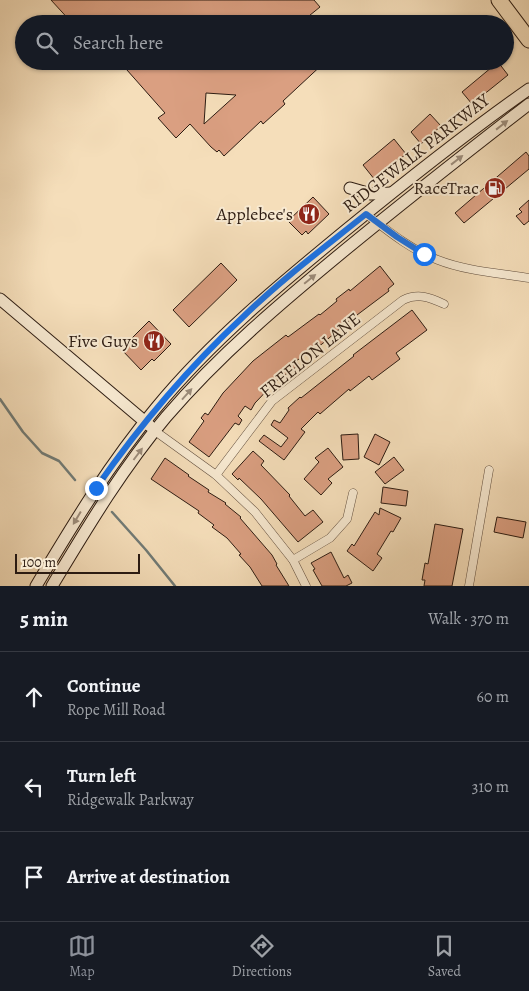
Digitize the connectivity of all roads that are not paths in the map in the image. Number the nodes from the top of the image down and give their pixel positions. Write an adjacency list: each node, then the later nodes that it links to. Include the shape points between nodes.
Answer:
1 (499, 0): 2 (highway)
2 (510, 15)
3 (514, 20): 4 (highway)
4 (529, 40)
5 (529, 89): 8 (main road, RIDGEWALK PARKWAY)
6 (529, 104): 10 (main road, RIDGEWALK PARKWAY, one-way to 6)
7 (350, 188): 8 (main road, via 371,194)
8 (392, 193): 9 (main road, RIDGEWALK PARKWAY)
9 (366, 214): 10 (street); 14 (main road, RIDGEWALK PARKWAY, via 245,314 186,373)
10 (378, 223): 11 (street, via 438,261); 15 (main road, RIDGEWALK PARKWAY, one-way to 10, via 246,334)
11 (529, 278)
12 (0, 299): 14 (main road)
13 (444, 304): 17 (street, FREELON LANE, via 426,296 402,300 272,401)
14 (145, 421): 15 (main road); 20 (main road, RIDGEWALK PARKWAY, one-way to 20, via 96,488)
15 (155, 431): 17 (street); 21 (main road, RIDGEWALK PARKWAY, one-way to 15, via 104,502)
16 (489, 470): 23 (street)
17 (216, 475): 19 (street, via 255,512)
18 (353, 493): 19 (street, via 348,519 330,538)
19 (293, 560): 22 (street)
20 (36, 586)
21 (52, 586)
22 (306, 586)
23 (469, 586)

